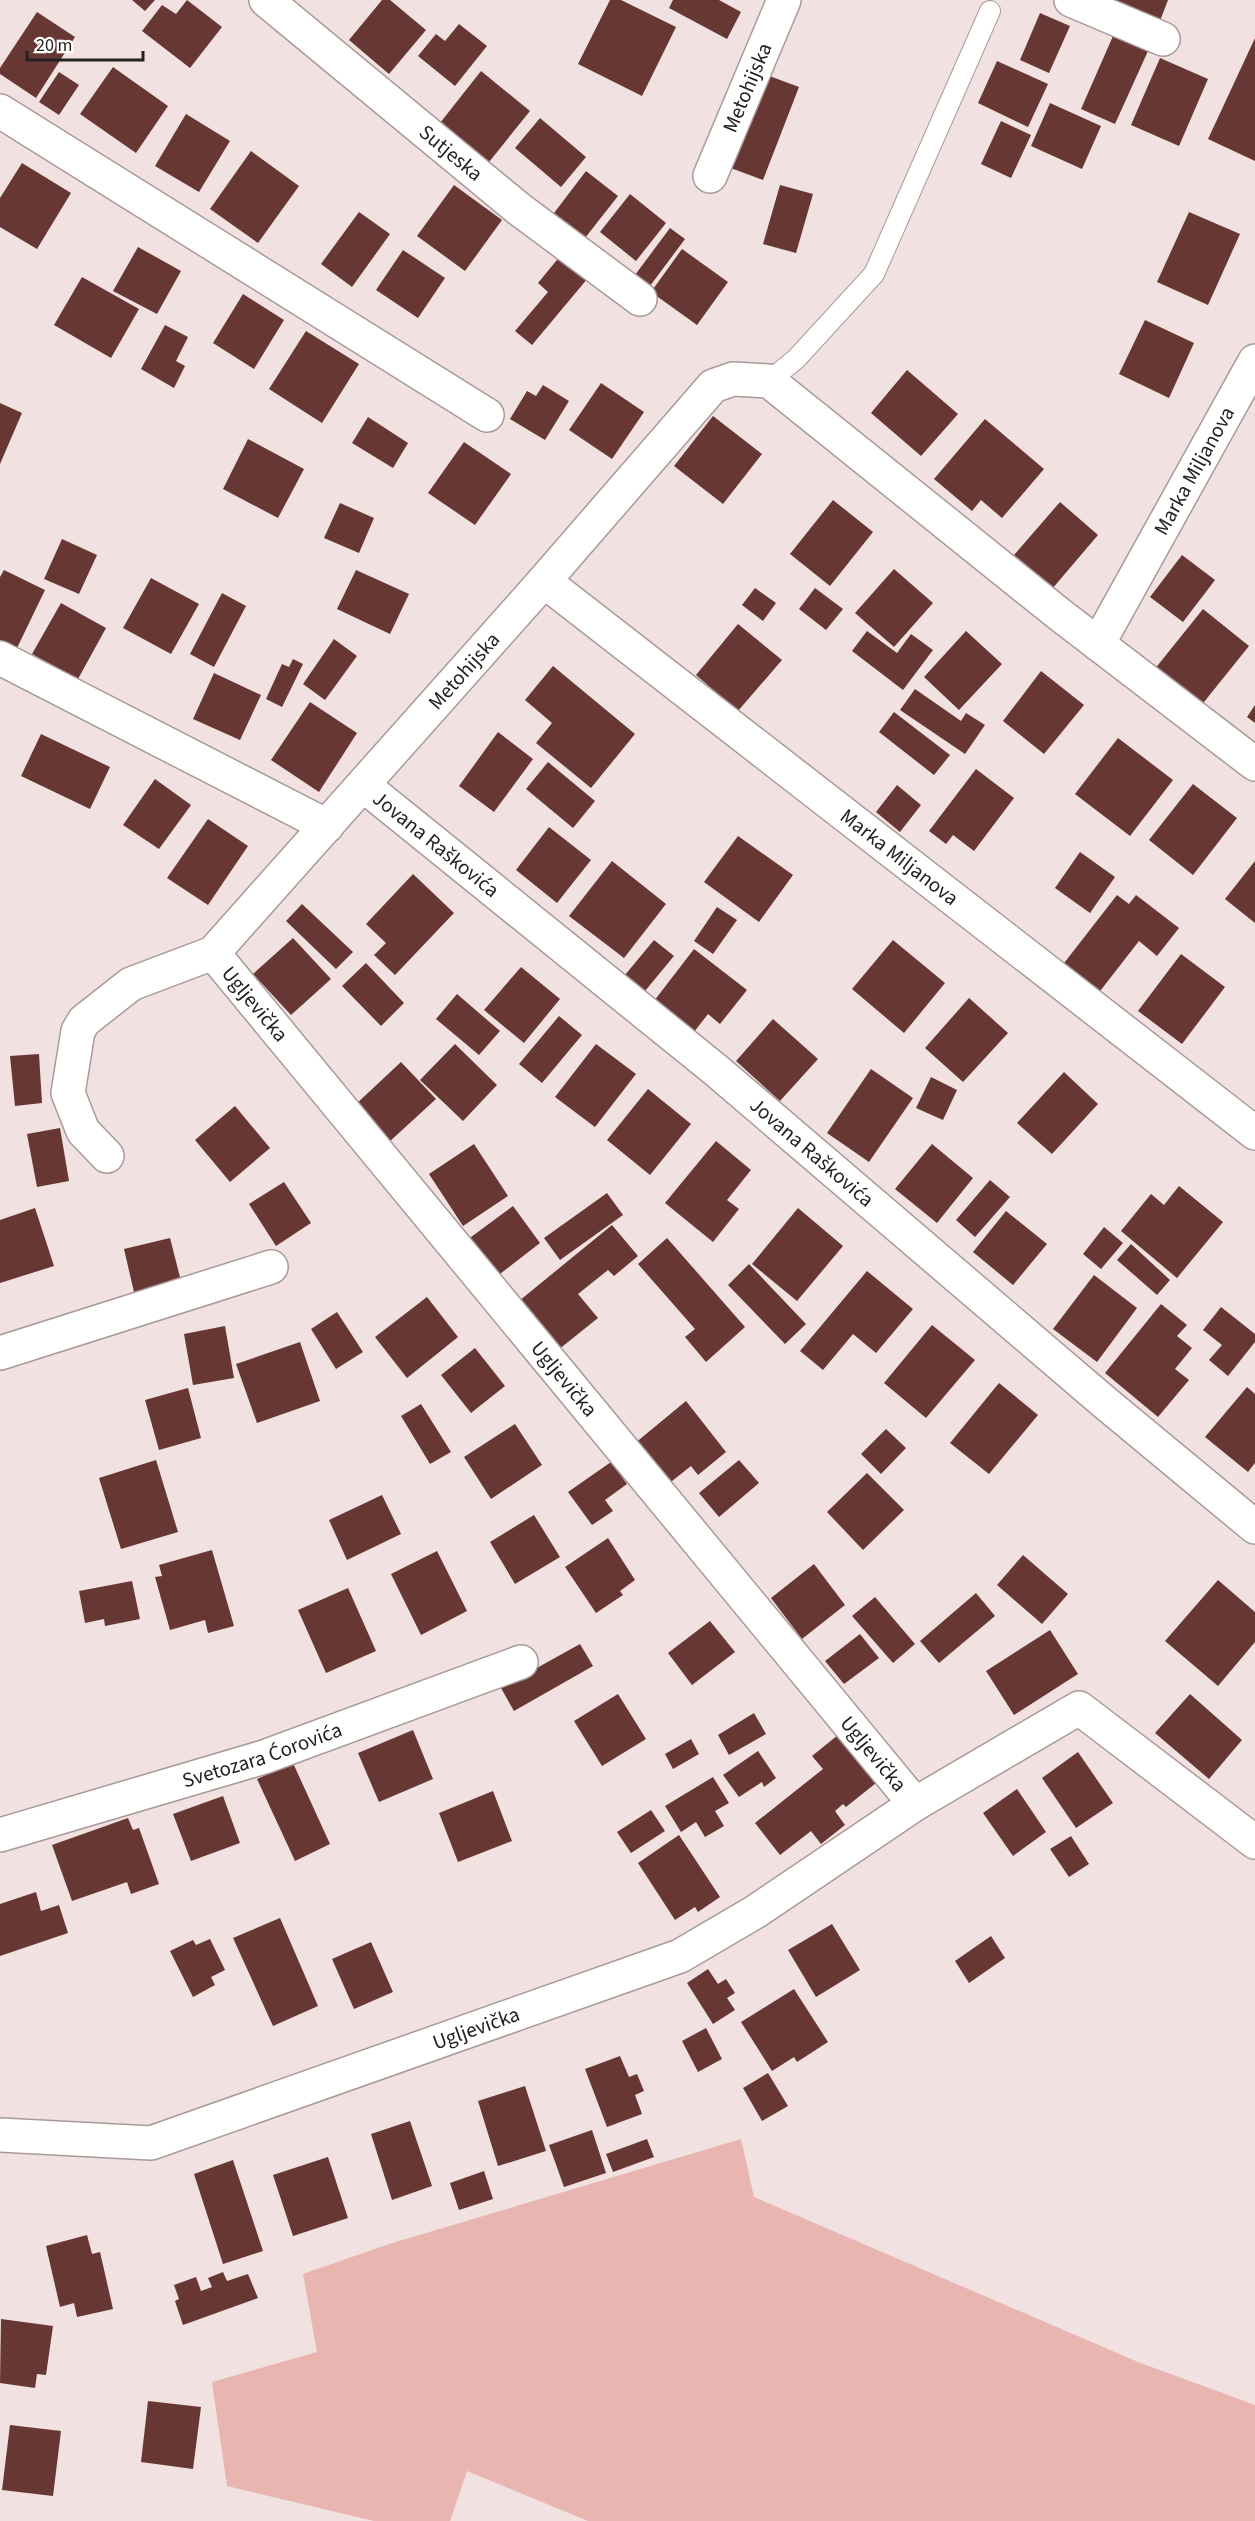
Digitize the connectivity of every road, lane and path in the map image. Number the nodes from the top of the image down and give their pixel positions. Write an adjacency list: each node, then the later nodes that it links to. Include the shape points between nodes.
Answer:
1 (266, 0): 8 (street, Sutjeska, via 519,209)
2 (784, 0): 7 (street, Metohijska)
3 (1071, 0): 5 (street)
4 (990, 11): 10 (lane, via 874,274 796,359)
5 (1163, 39)
6 (0, 111): 11 (street)
7 (710, 176)
8 (639, 299)
9 (1255, 361): 13 (street, Marka Miljanova)
10 (769, 381): 12 (street, Metohijska, via 733,379 712,387); 13 (street)
11 (487, 414)
12 (544, 581): 16 (street, Metohijska); 19 (street, Marka Miljanova)
13 (1098, 644): 15 (street)
14 (0, 658): 17 (street)
15 (1255, 764)
16 (363, 785): 17 (street, Metohijska); 23 (street, Jovana Raškovića, via 717,1071)
17 (327, 826): 18 (street, Metohijska)
18 (213, 953): 20 (street, via 131,984 84,1021 78,1031 68,1093 83,1131); 25 (street, Ugljevička)
19 (1255, 1132)
20 (107, 1156)
21 (272, 1267): 22 (street)
22 (0, 1353)
23 (1255, 1527)
24 (521, 1662): 26 (street, Svetozara Ćorovića, via 264,1756)
25 (915, 1804): 27 (street, Ugljevička, via 1079,1708); 28 (street, Ugljevička, via 755,1912 680,1956 152,2143)
26 (0, 1836)
27 (1255, 1842)
28 (0, 2135)

